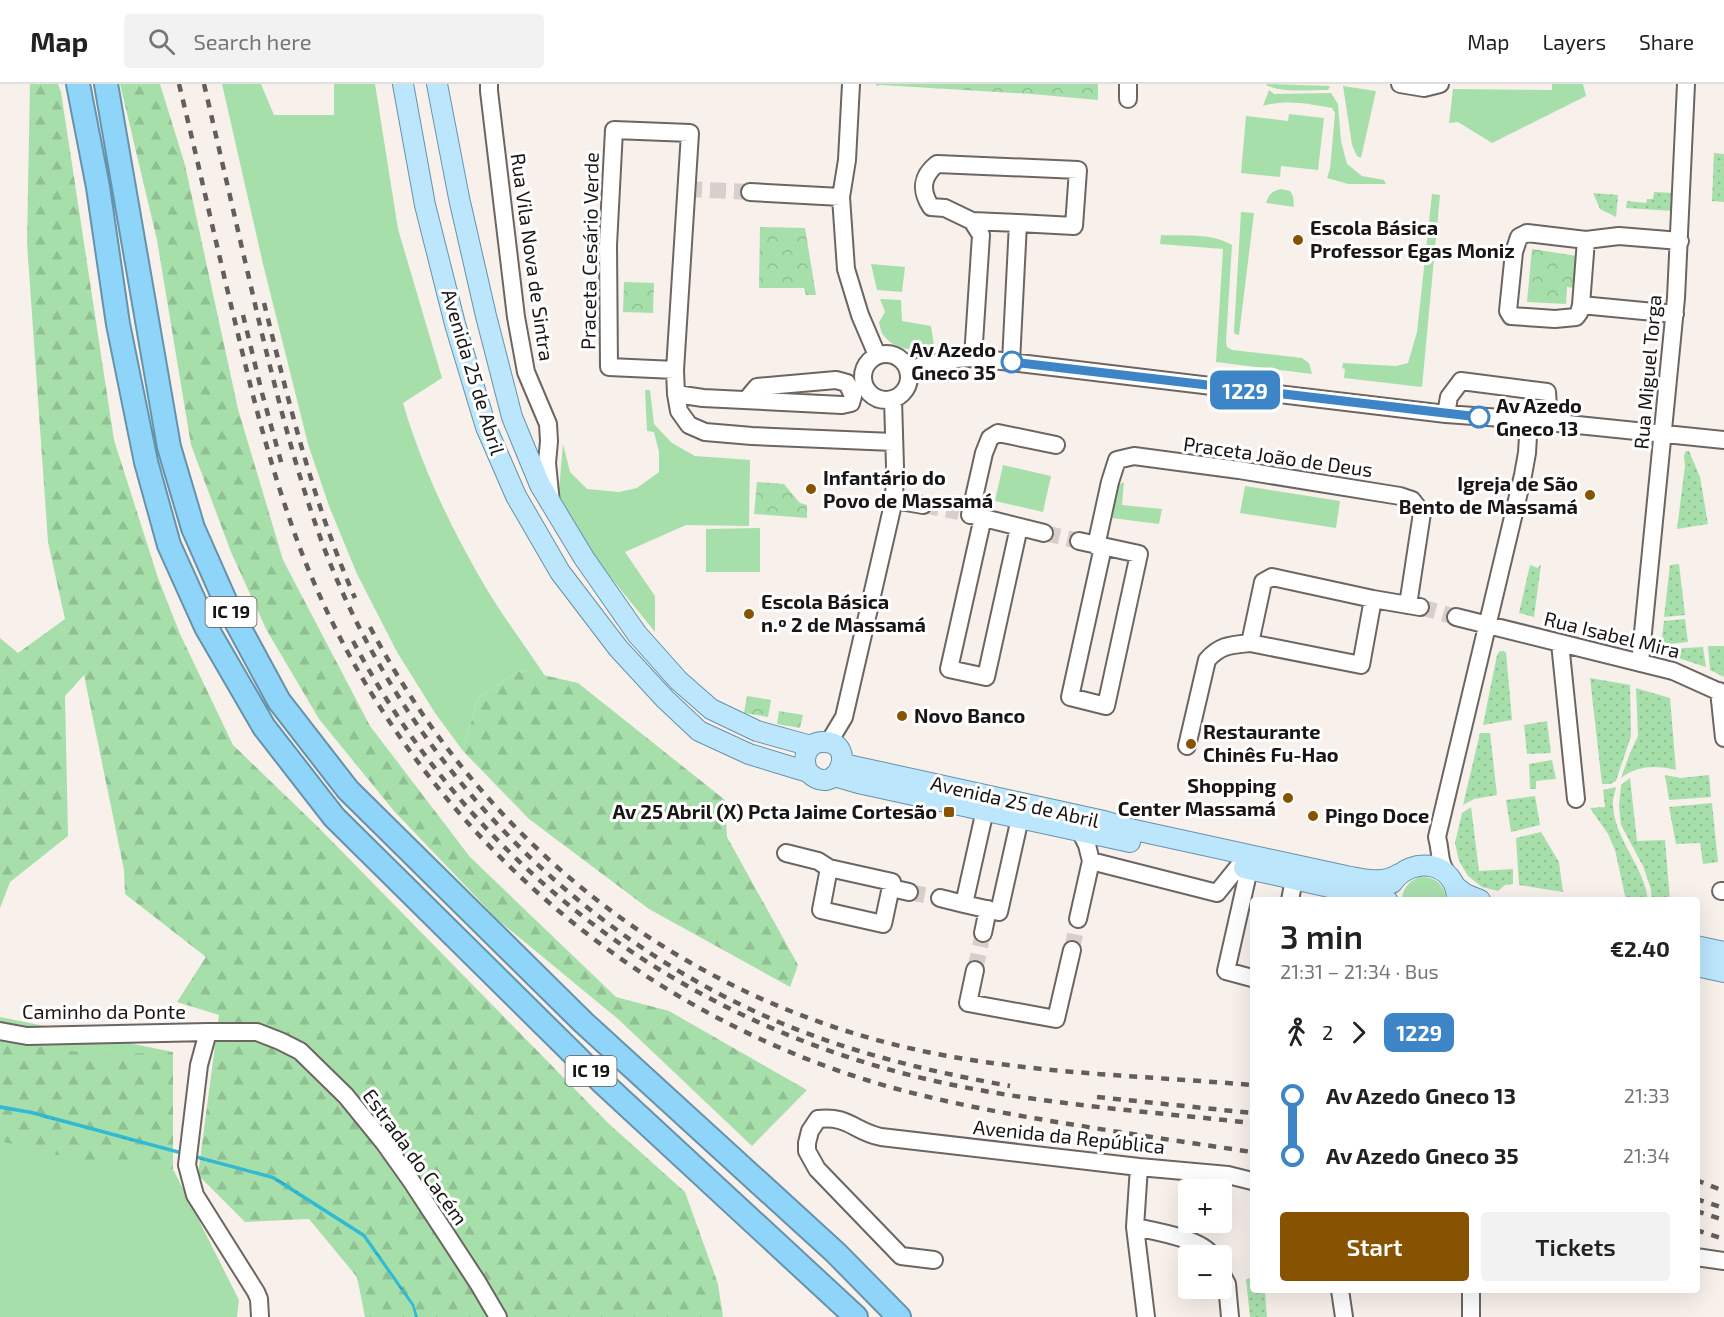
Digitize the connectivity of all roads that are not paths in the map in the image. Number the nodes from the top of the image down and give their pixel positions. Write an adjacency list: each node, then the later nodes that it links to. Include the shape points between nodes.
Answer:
1 (78, 84): 97 (highway, IC 19, via 120,336 146,462 166,534 206,627 264,727 334,817 603,1083)
2 (106, 84): 98 (highway, IC 19, via 169,447 194,528 218,586 279,701 348,790 584,1023 836,1254)
3 (403, 84): 52 (main road, Avenida 25 de Abril, via 425,205 486,427 516,496 560,572 618,648 699,731 749,754)
4 (437, 84): 34 (main road, Avenida 25 de Abril, via 483,306 512,417)
5 (489, 84): 34 (street, Rua Vila Nova de Sintra, via 516,317 526,372 548,424)
6 (851, 84): 11 (street)
7 (1400, 84): 8 (street, via 1424,88)
8 (1440, 84)
9 (1686, 84): 14 (street, Rua Miguel Torga)
10 (750, 192): 11 (street)
11 (841, 197): 18 (street, via 846,269)
12 (972, 221): 13 (street); 13 (street, via 945,208 931,207 925,197 924,182 927,172 937,164 1078,170 1074,226); 19 (street, via 981,235)
13 (1018, 223): 20 (street)
14 (1680, 237): 15 (street); 17 (street, Rua Miguel Torga)
15 (1593, 239): 16 (street); 16 (street, via 1527,233 1519,237 1514,252 1508,311 1511,316 1568,319 1576,317)
16 (1581, 305): 17 (street)
17 (1675, 314): 29 (street, Rua Miguel Torga)
18 (877, 355): 21 (street, via 892,354); 23 (street)
19 (973, 358): 20 (street); 21 (street)
20 (1011, 362): 26 (street)
21 (908, 369): 25 (street, via 905,391)
22 (675, 370): 22 (street, Praceta Cesário Verde, via 690,134 615,130 608,245 609,367); 24 (street)
23 (856, 383): 24 (street, via 851,403 842,405); 25 (street, via 878,398)
24 (676, 394): 31 (street, via 679,411 689,425 705,432)
25 (893, 399): 31 (street)
26 (1446, 414): 27 (street); 28 (street, via 1449,397 1461,381 1547,392)
27 (1528, 420): 28 (street); 43 (street, via 1523,475)
28 (1549, 423): 29 (street)
29 (1663, 434): 30 (street); 46 (street, Rua Miguel Torga)
30 (1724, 440)
31 (894, 442): 33 (street)
32 (1056, 445): 36 (street, via 998,433 990,438)
33 (894, 500): 35 (street); 49 (street, via 844,717)
34 (551, 504): 49 (main road, Avenida 25 de Abril, via 637,634 679,681 711,709 757,731)
35 (923, 505)
36 (970, 515): 37 (street); 37 (street, via 949,669 986,677)
37 (1019, 526): 38 (street)
38 (1044, 532)
39 (1080, 541): 40 (street, Praceta João de Deus)
40 (1100, 547): 40 (street, Praceta João de Deus, via 1070,697 1106,706 1139,554); 41 (street, Praceta João de Deus, via 1117,460 1134,456 1400,496 1412,500 1422,513 1414,606)
41 (1373, 599): 44 (street, via 1272,578 1263,582); 44 (street, via 1361,665)
42 (1456, 617): 43 (street, Rua Isabel Mira)
43 (1487, 625): 45 (street, Rua Isabel Mira); 57 (street)
44 (1250, 643): 50 (street, via 1215,650 1207,660)
45 (1560, 644): 46 (street, Rua Isabel Mira); 53 (street)
46 (1640, 663): 47 (street, Rua Isabel Mira, via 1673,671)
47 (1721, 693): 48 (street)
48 (1724, 738)
49 (820, 744): 51 (main road, via 839,750); 52 (main road, via 807,750 804,761)
50 (1187, 746)
51 (838, 769): 52 (main road, Avenida 25 de Abril, via 829,779); 54 (main road, Avenida 25 de Abril, via 858,783); 62 (main road, Avenida 25 de Abril, via 1335,874 1385,881)
52 (808, 772)
53 (1576, 799)
54 (986, 810): 55 (main road, Avenida 25 de Abril); 72 (street)
55 (1020, 818): 56 (main road, Avenida 25 de Abril); 73 (street, via 999,912)
56 (1080, 831): 59 (street); 61 (main road, Avenida 25 de Abril)
57 (1437, 837): 62 (street, via 1424,859); 65 (street, via 1443,867)
58 (786, 853): 60 (street)
59 (1090, 861): 61 (street, via 1217,893); 74 (street)
60 (829, 868): 64 (street, via 892,882); 64 (street, via 821,910 884,924)
61 (1244, 868): 63 (main road, Avenida 25 de Abril); 82 (street, via 1226,971)
62 (1407, 870): 65 (main road, via 1434,867 1443,871); 69 (main road, via 1393,882)
63 (1294, 880): 67 (street); 68 (main road, Avenida 25 de Abril)
64 (891, 888): 66 (street)
65 (1454, 888): 70 (main road)
66 (909, 892)
67 (1291, 897)
68 (1375, 897)
69 (1388, 897)
70 (1472, 897)
71 (940, 898): 72 (street)
72 (964, 904): 73 (street)
73 (987, 909): 75 (street)
74 (1078, 919)
75 (983, 933)
76 (1700, 947): 78 (main road)
77 (1072, 950): 80 (street, via 1056,1019 969,1003)
78 (1724, 952)
79 (1700, 967): 81 (main road)
80 (975, 970)
81 (1724, 972)
82 (1250, 977)
83 (0, 1031): 84 (street, Caminho da Ponte, via 27,1036)
84 (208, 1032): 95 (street, via 199,1065 187,1165 195,1195 256,1292); 96 (street, Estrada do Cacém, via 257,1032 300,1051 321,1071 385,1144)
85 (1139, 1167): 86 (street, Avenida da República); 87 (street); 90 (street, Avenida da República, via 873,1136 841,1119 818,1119 808,1134 807,1151 817,1169 902,1256)
86 (1250, 1180)
87 (1136, 1227): 88 (street, via 1176,1235); 99 (street)
88 (1198, 1245)
89 (1700, 1258): 91 (street)
90 (934, 1260)
91 (1724, 1261)
92 (1340, 1293): 101 (street)
93 (1471, 1293): 102 (street)
94 (1228, 1299): 100 (street)
95 (260, 1317)
96 (498, 1317)
97 (856, 1317)
98 (899, 1317)
99 (1146, 1317)
100 (1230, 1317)
101 (1344, 1317)
102 (1472, 1317)

